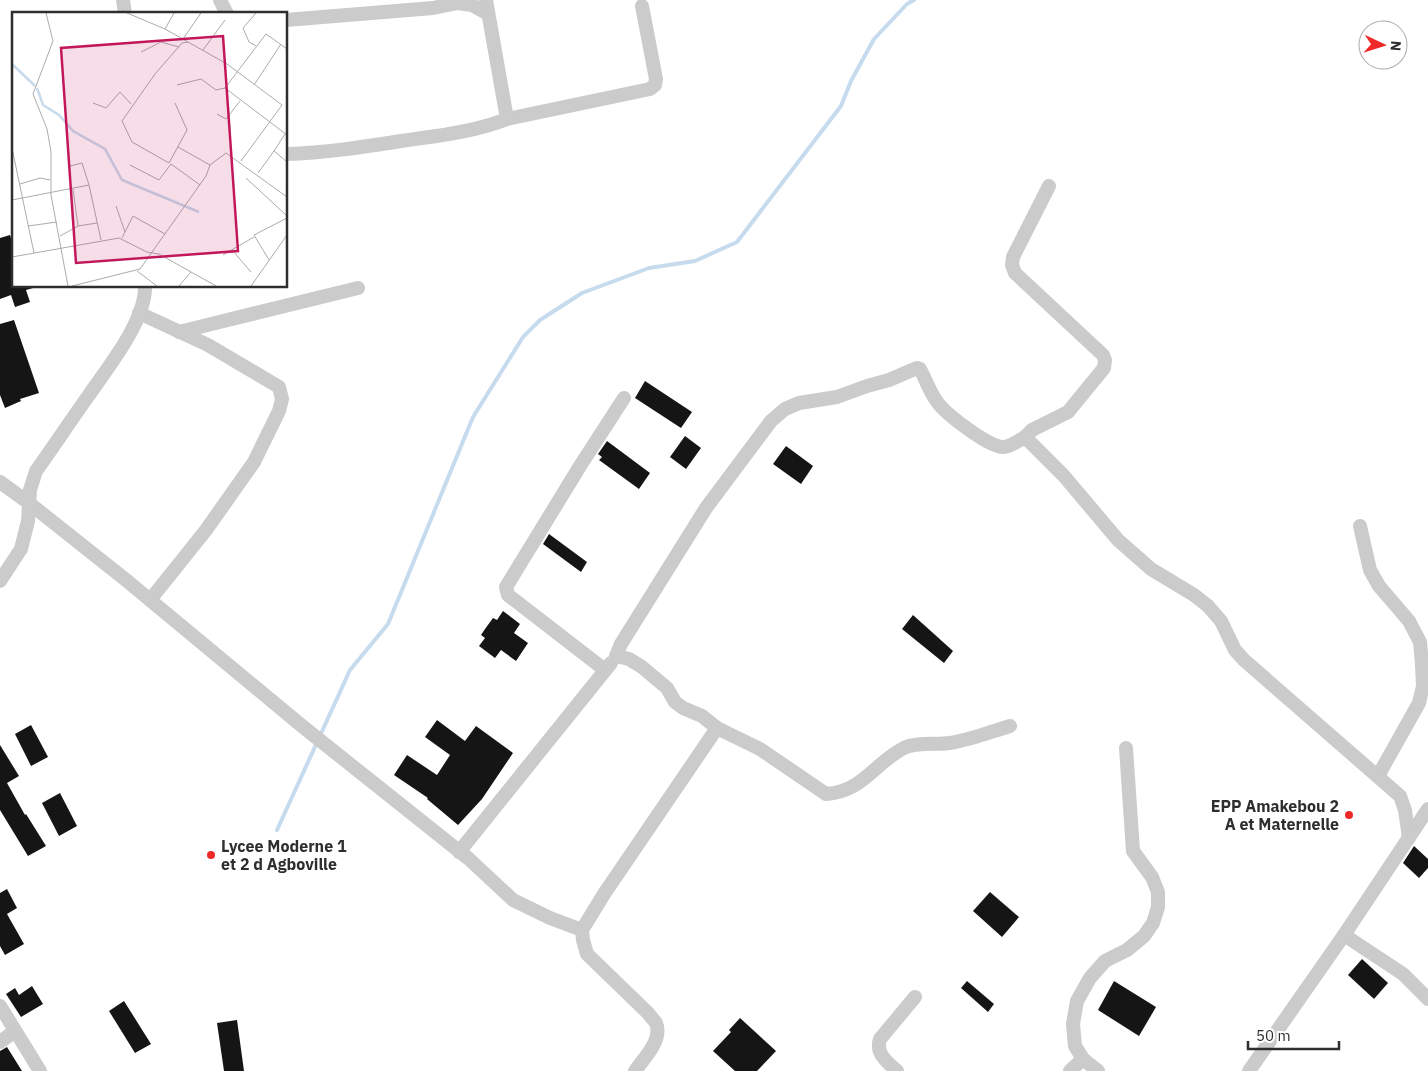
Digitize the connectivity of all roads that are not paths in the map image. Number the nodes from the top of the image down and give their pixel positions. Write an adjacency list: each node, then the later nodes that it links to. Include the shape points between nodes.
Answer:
1 (220, 0): 4 (street)
2 (642, 6): 6 (street, via 655,85 650,89)
3 (487, 7): 5 (street, via 458,3 433,8); 6 (street)
4 (226, 12)
5 (288, 20)
6 (507, 119): 7 (street, via 446,134)
7 (288, 154)
8 (1049, 186): 14 (street, via 1012,265 1015,273 1105,360 1104,368 1068,412 1032,430)
9 (145, 288): 11 (street)
10 (358, 288): 12 (street)
11 (139, 314): 12 (street); 16 (street, via 125,343 36,471)
12 (179, 332): 19 (street, via 280,387 282,398 254,462 206,530)
13 (624, 398): 21 (street, via 506,587 508,595)
14 (1025, 437): 20 (street, via 1003,447 982,439 938,403 917,368 837,397 799,403 785,409 771,420 706,508); 25 (street, via 1064,476 1118,540 1151,569 1208,606 1244,660)
15 (0, 482): 16 (street)
16 (29, 503): 18 (street, via 21,550); 19 (street)
17 (1360, 526): 25 (street, via 1370,570 1379,586 1409,621 1420,642 1424,686 1419,703)
18 (0, 581)
19 (150, 600): 28 (street)
20 (616, 656): 21 (street); 23 (street, via 642,667 666,688 675,702)
21 (605, 670): 28 (street)
22 (1010, 726): 23 (street, via 951,744 906,747 858,784 838,793 826,794 760,749)
23 (717, 728): 29 (street)
24 (1126, 748): 36 (street, via 1133,851 1155,884 1158,907 1144,936 1105,962 1090,978 1077,1001 1075,1046)
25 (1378, 776): 27 (street, via 1404,802)
26 (1428, 810): 27 (street)
27 (1408, 838): 30 (street)
28 (459, 852): 29 (street, via 513,900)
29 (582, 930): 38 (street, via 587,954 656,1023 656,1040)
30 (1344, 935): 32 (street, via 1403,974); 42 (street)
31 (916, 996): 39 (street, via 878,1044 883,1058)
32 (1428, 999)
33 (0, 1006): 34 (street)
34 (14, 1031): 35 (street); 37 (street)
35 (0, 1042)
36 (1083, 1059): 40 (street); 41 (street)
37 (40, 1071)
38 (635, 1071)
39 (897, 1071)
40 (1070, 1071)
41 (1098, 1071)
42 (1249, 1071)

